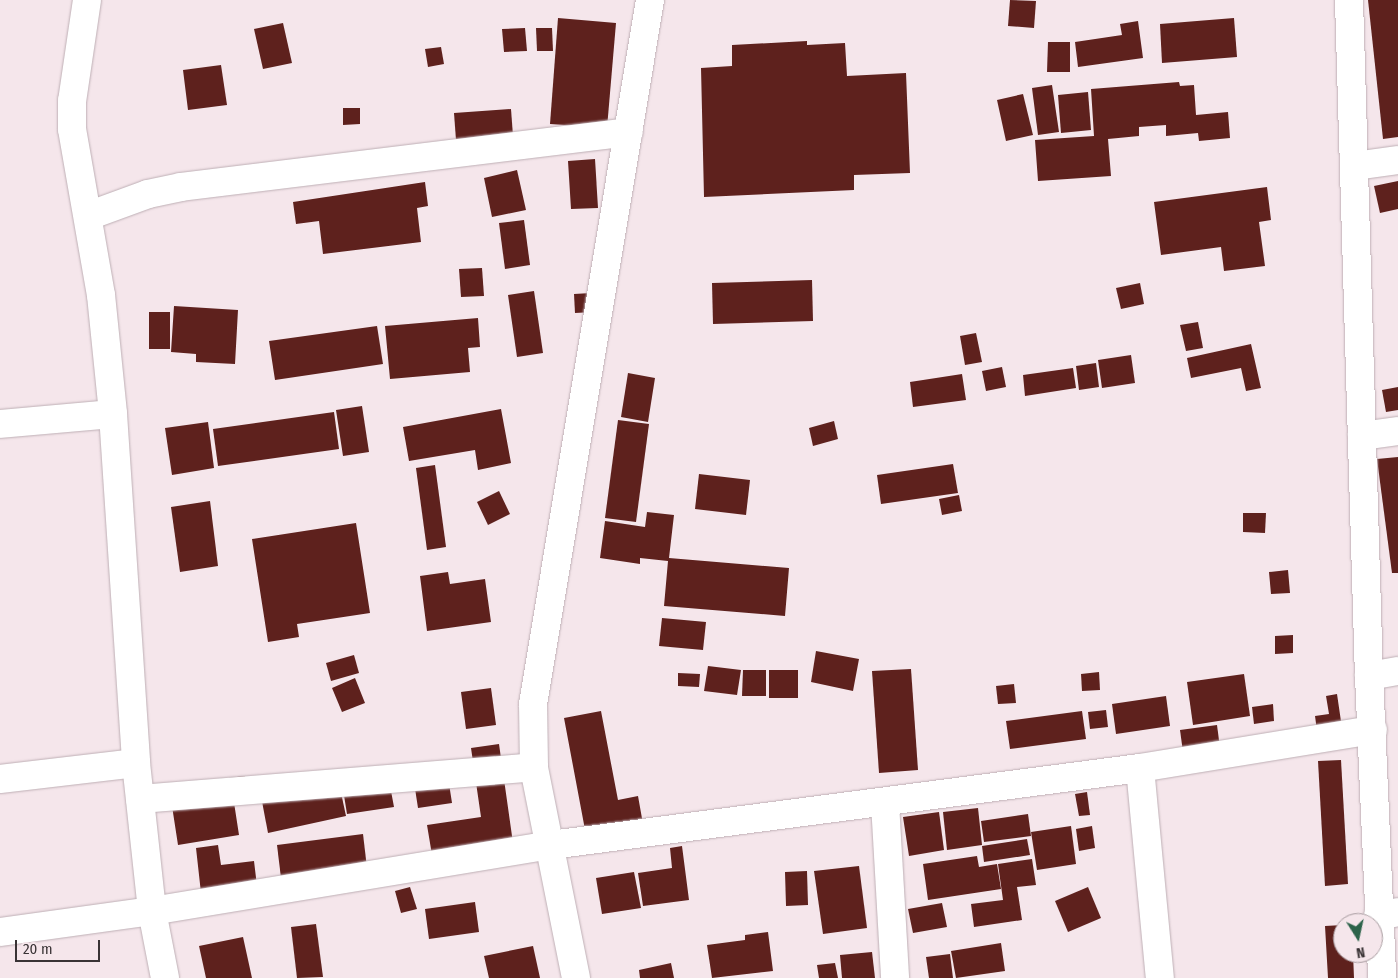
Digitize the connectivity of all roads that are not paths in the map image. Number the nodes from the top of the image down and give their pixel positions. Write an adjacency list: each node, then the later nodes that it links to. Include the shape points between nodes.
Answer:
1 (87, 0): 7 (street, via 72,111 74,155)
2 (650, 0): 4 (street)
3 (1349, 0): 6 (street)
4 (629, 132): 7 (street, via 182,187 148,194); 16 (street, via 538,670 533,704)
5 (1398, 160): 6 (street)
6 (1355, 166): 11 (street)
7 (88, 216): 8 (street, via 101,295)
8 (113, 414): 9 (street); 15 (street)
9 (0, 424)
10 (1398, 430): 11 (street)
11 (1362, 436): 13 (street)
12 (1398, 671): 13 (street)
13 (1369, 676): 14 (street)
14 (1373, 730): 17 (street); 23 (street)
15 (136, 762): 18 (street); 19 (street)
16 (534, 767): 19 (street); 21 (street)
17 (1140, 768): 20 (street); 28 (street)
18 (0, 779)
19 (140, 799): 22 (street)
20 (884, 803): 21 (street); 27 (street)
21 (551, 845): 22 (street); 26 (street)
22 (152, 911): 24 (street); 25 (street)
23 (1388, 914): 29 (street)
24 (0, 932)
25 (165, 978)
26 (576, 978)
27 (895, 978)
28 (1160, 978)
29 (1382, 978)

